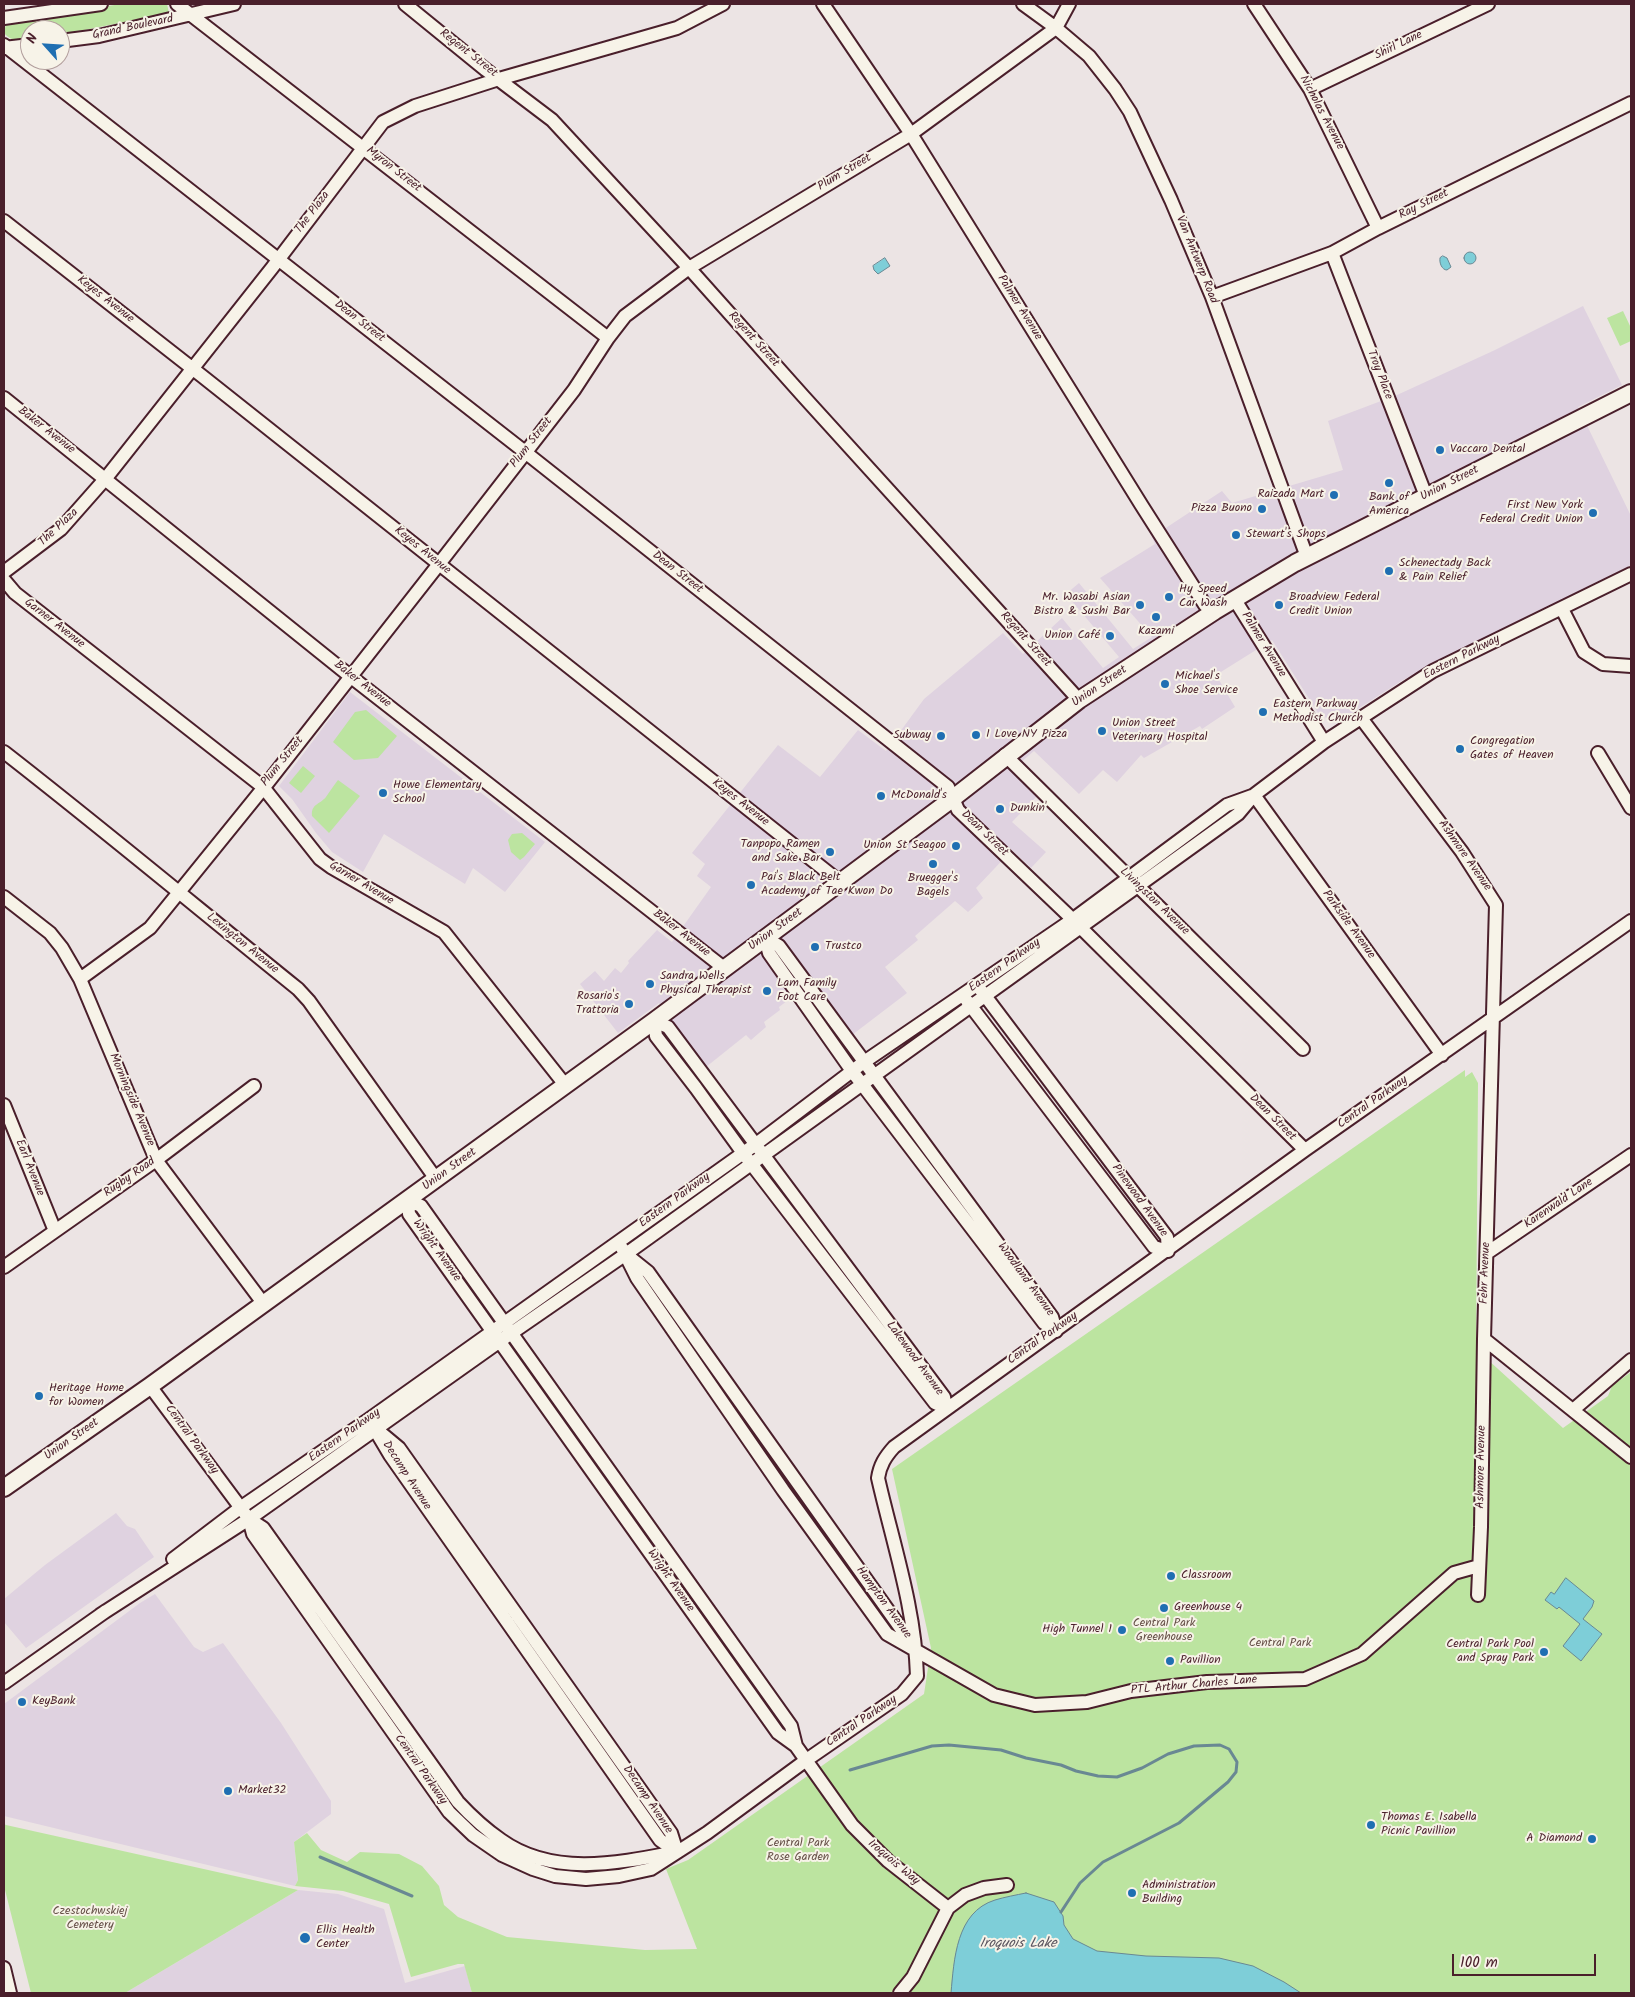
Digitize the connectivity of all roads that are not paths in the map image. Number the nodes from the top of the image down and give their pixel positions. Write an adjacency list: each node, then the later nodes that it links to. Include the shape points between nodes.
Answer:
1 (101, 4): 12 (street)
2 (177, 4): 11 (street, Myron Street)
3 (234, 4): 11 (street, Grand Boulevard)
4 (405, 4): 17 (street, Regent Street)
5 (723, 4): 17 (street, The Plaza, via 677,28)
6 (823, 4): 20 (street, Palmer Avenue)
7 (1023, 4): 13 (street, Van Antwerp Road)
8 (1069, 4): 13 (street, Plum Street)
9 (1254, 4): 18 (street, Nicholas Avenue)
10 (1488, 4): 18 (street, Shirl Lane)
11 (190, 16): 14 (street, Grand Boulevard); 21 (street, Myron Street)
12 (4, 18)
13 (1056, 28): 20 (street, Plum Street); 27 (street, Van Antwerp Road, via 1089,56 1130,112)
14 (70, 40)
15 (20, 46): 16 (street)
16 (5, 47): 25 (street, Dean Street)
17 (499, 79): 21 (street, The Plaza, via 415,106 383,122); 26 (street, Regent Street, via 552,120)
18 (1310, 89): 23 (street, Nicholas Avenue)
19 (1631, 104): 23 (street, Ray Street)
20 (911, 134): 26 (street, Plum Street); 42 (street, Palmer Avenue, via 1205,605)
21 (362, 147): 25 (street, The Plaza); 28 (street, Myron Street)
22 (4, 221): 29 (street, Keyes Avenue)
23 (1378, 228): 24 (street, Ray Street)
24 (1332, 253): 27 (street, Ray Street); 34 (street, Troy Place)
25 (279, 259): 29 (street, The Plaza); 32 (street, Dean Street)
26 (689, 268): 28 (street, Plum Street, via 625,316); 45 (street, Regent Street)
27 (1212, 297): 35 (street, Van Antwerp Road)
28 (608, 338): 32 (street, Plum Street, via 574,390)
29 (193, 369): 33 (street, The Plaza); 36 (street, Keyes Avenue)
30 (1631, 393): 34 (main road, Union Street)
31 (4, 398): 33 (street, Baker Avenue)
32 (525, 452): 36 (street, Plum Street); 53 (street, Dean Street, via 948,787)
33 (106, 478): 37 (street, The Plaza, via 61,529); 44 (street, Baker Avenue)
34 (1426, 496): 35 (main road, Union Street)
35 (1307, 557): 40 (main road, Union Street)
36 (439, 564): 44 (street, Plum Street); 55 (street, Keyes Avenue)
37 (4, 572)
38 (1631, 574): 41 (street, Eastern Parkway)
39 (4, 580): 51 (street, Garner Avenue, via 15,593)
40 (1235, 600): 42 (main road, Union Street); 47 (street, Palmer Avenue)
41 (1562, 609): 43 (street, via 1584,652 1603,664); 46 (street, Eastern Parkway, via 1433,671)
42 (1215, 610): 45 (main road, Union Street)
43 (1631, 666)
44 (350, 676): 51 (street, Plum Street); 62 (street, Baker Avenue)
45 (1079, 700): 50 (main road, Union Street)
46 (1360, 718): 47 (street, Eastern Parkway); 67 (street, Ashmore Avenue, via 1462,852 1496,905)
47 (1324, 742): 52 (street, Eastern Parkway)
48 (4, 752): 57 (street, Lexington Avenue)
49 (1598, 753): 54 (street)
50 (1005, 755): 53 (main road, Union Street); 56 (street, Livingston Avenue)
51 (263, 787): 57 (street, Plum Street); 77 (street, Garner Avenue, via 320,859 444,932)
52 (1254, 795): 56 (street, Eastern Parkway, via 1238,814); 70 (street, Parkside Avenue)
53 (952, 799): 55 (main road, Union Street); 60 (street, Dean Street, via 958,810)
54 (1631, 808)
55 (840, 882): 61 (main road, Union Street)
56 (1134, 882): 60 (street, Eastern Parkway); 69 (street, Livingston Avenue)
57 (178, 893): 63 (street, Plum Street, via 150,928); 85 (street, Lexington Avenue, via 309,1001)
58 (4, 897): 63 (street, Morningside Avenue, via 50,933)
59 (1631, 921): 67 (street, Central Parkway)
60 (1076, 923): 64 (street, Eastern Parkway); 81 (street, Dean Street)
61 (765, 938): 62 (main road, Union Street); 71 (street, Woodland Avenue, via 778,946); 72 (street, Woodland Avenue, via 769,952)
62 (724, 968): 68 (main road, Union Street)
63 (80, 978): 84 (street, Morningside Avenue)
64 (981, 991): 65 (street, Eastern Parkway); 66 (street, Eastern Parkway); 89 (street, Pinewood Avenue, via 1167,1237)
65 (962, 995): 66 (street, Pinewood Avenue); 71 (street, Eastern Parkway)
66 (971, 1006): 73 (street, Eastern Parkway); 89 (street, Pinewood Avenue, via 1154,1247)
67 (1492, 1019): 70 (street, Central Parkway); 90 (street, Fehr Avenue)
68 (654, 1021): 74 (street, Lakewood Avenue, via 668,1027); 77 (main road, Union Street); 78 (street, Lakewood Avenue, via 656,1036)
69 (1303, 1049)
70 (1442, 1055): 81 (street, Central Parkway)
71 (864, 1062): 72 (street, Eastern Parkway); 73 (street, Woodland Avenue)
72 (852, 1071): 75 (street, Woodland Avenue); 80 (street, Eastern Parkway)
73 (874, 1075): 75 (street, Eastern Parkway); 95 (street, Woodland Avenue, via 1052,1317)
74 (707, 1080): 78 (street); 80 (street, Lakewood Avenue)
75 (862, 1083): 80 (street, Eastern Parkway); 95 (street, Woodland Avenue, via 1044,1323)
76 (254, 1086): 84 (street, Rugby Road)
77 (566, 1086): 85 (main road, Union Street)
78 (696, 1088): 83 (street, Lakewood Avenue)
79 (4, 1105): 87 (street, Earl Avenue)
80 (760, 1149): 83 (street, Eastern Parkway); 100 (street, Lakewood Avenue, via 944,1398)
81 (1305, 1150): 89 (street, Central Parkway)
82 (1631, 1155): 90 (street, Karenwald Lane)
83 (747, 1158): 88 (street, Eastern Parkway); 91 (street, Eastern Parkway); 100 (street, Lakewood Avenue, via 936,1403)
84 (156, 1160): 87 (street, Rugby Road); 93 (street, Morningside Avenue)
85 (436, 1179): 86 (main road, Union Street)
86 (408, 1200): 93 (main road, Union Street); 94 (street, Wright Avenue, via 421,1206); 96 (street, Wright Avenue, via 409,1214)
87 (55, 1231): 92 (street, Rugby Road)
88 (618, 1243): 91 (street, Hampton Avenue); 94 (street, Eastern Parkway)
89 (1168, 1251): 95 (street, Central Parkway)
90 (1487, 1253): 97 (street, Fehr Avenue)
91 (626, 1254): 94 (street, Eastern Parkway); 110 (street, Hampton Avenue, via 648,1272)
92 (4, 1267)
93 (263, 1303): 99 (main road, Union Street)
94 (508, 1328): 96 (street, Eastern Parkway); 112 (street, Wright Avenue, via 791,1726)
95 (1056, 1330): 100 (street, Central Parkway)
96 (496, 1336): 102 (street, Eastern Parkway); 112 (street, Wright Avenue, via 778,1733)
97 (1484, 1339): 101 (street); 107 (street, Ashmore Avenue)
98 (1631, 1360): 101 (street)
99 (150, 1386): 104 (main road, Union Street); 105 (street, Central Parkway)
100 (946, 1408): 110 (street, Central Parkway, via 894,1447 879,1468 878,1478 911,1610)
101 (1573, 1410): 103 (street)
102 (372, 1424): 105 (street, Eastern Parkway); 106 (street, Eastern Parkway); 114 (street, Decamp Avenue, via 390,1456 660,1840)
103 (1631, 1457)
104 (4, 1488)
105 (240, 1508): 106 (street, Central Parkway); 109 (street, Eastern Parkway)
106 (249, 1519): 109 (street, Eastern Parkway); 114 (street, Central Parkway, via 263,1528 458,1802 502,1842 532,1857 561,1864 622,1862)
107 (1479, 1566): 108 (street, Ashmore Avenue); 110 (street, PTL Arthur Charles Lane, via 1454,1574 1362,1654 1305,1679 1207,1682 1131,1690 1087,1702 1035,1705 994,1695)
108 (1478, 1595)
109 (100, 1615): 111 (street, Eastern Parkway)
110 (916, 1651): 113 (street, Central Parkway, via 917,1676 902,1694)
111 (4, 1683)
112 (796, 1746): 113 (street, Wright Avenue)
113 (805, 1761): 114 (street, Central Parkway); 116 (street, Iroquois Way, via 864,1838)
114 (677, 1852)
115 (1007, 1885): 116 (street, via 965,1895)
116 (948, 1908): 119 (street, via 913,1977)
117 (4, 1968): 118 (street)
118 (10, 1993)
119 (900, 1993)

